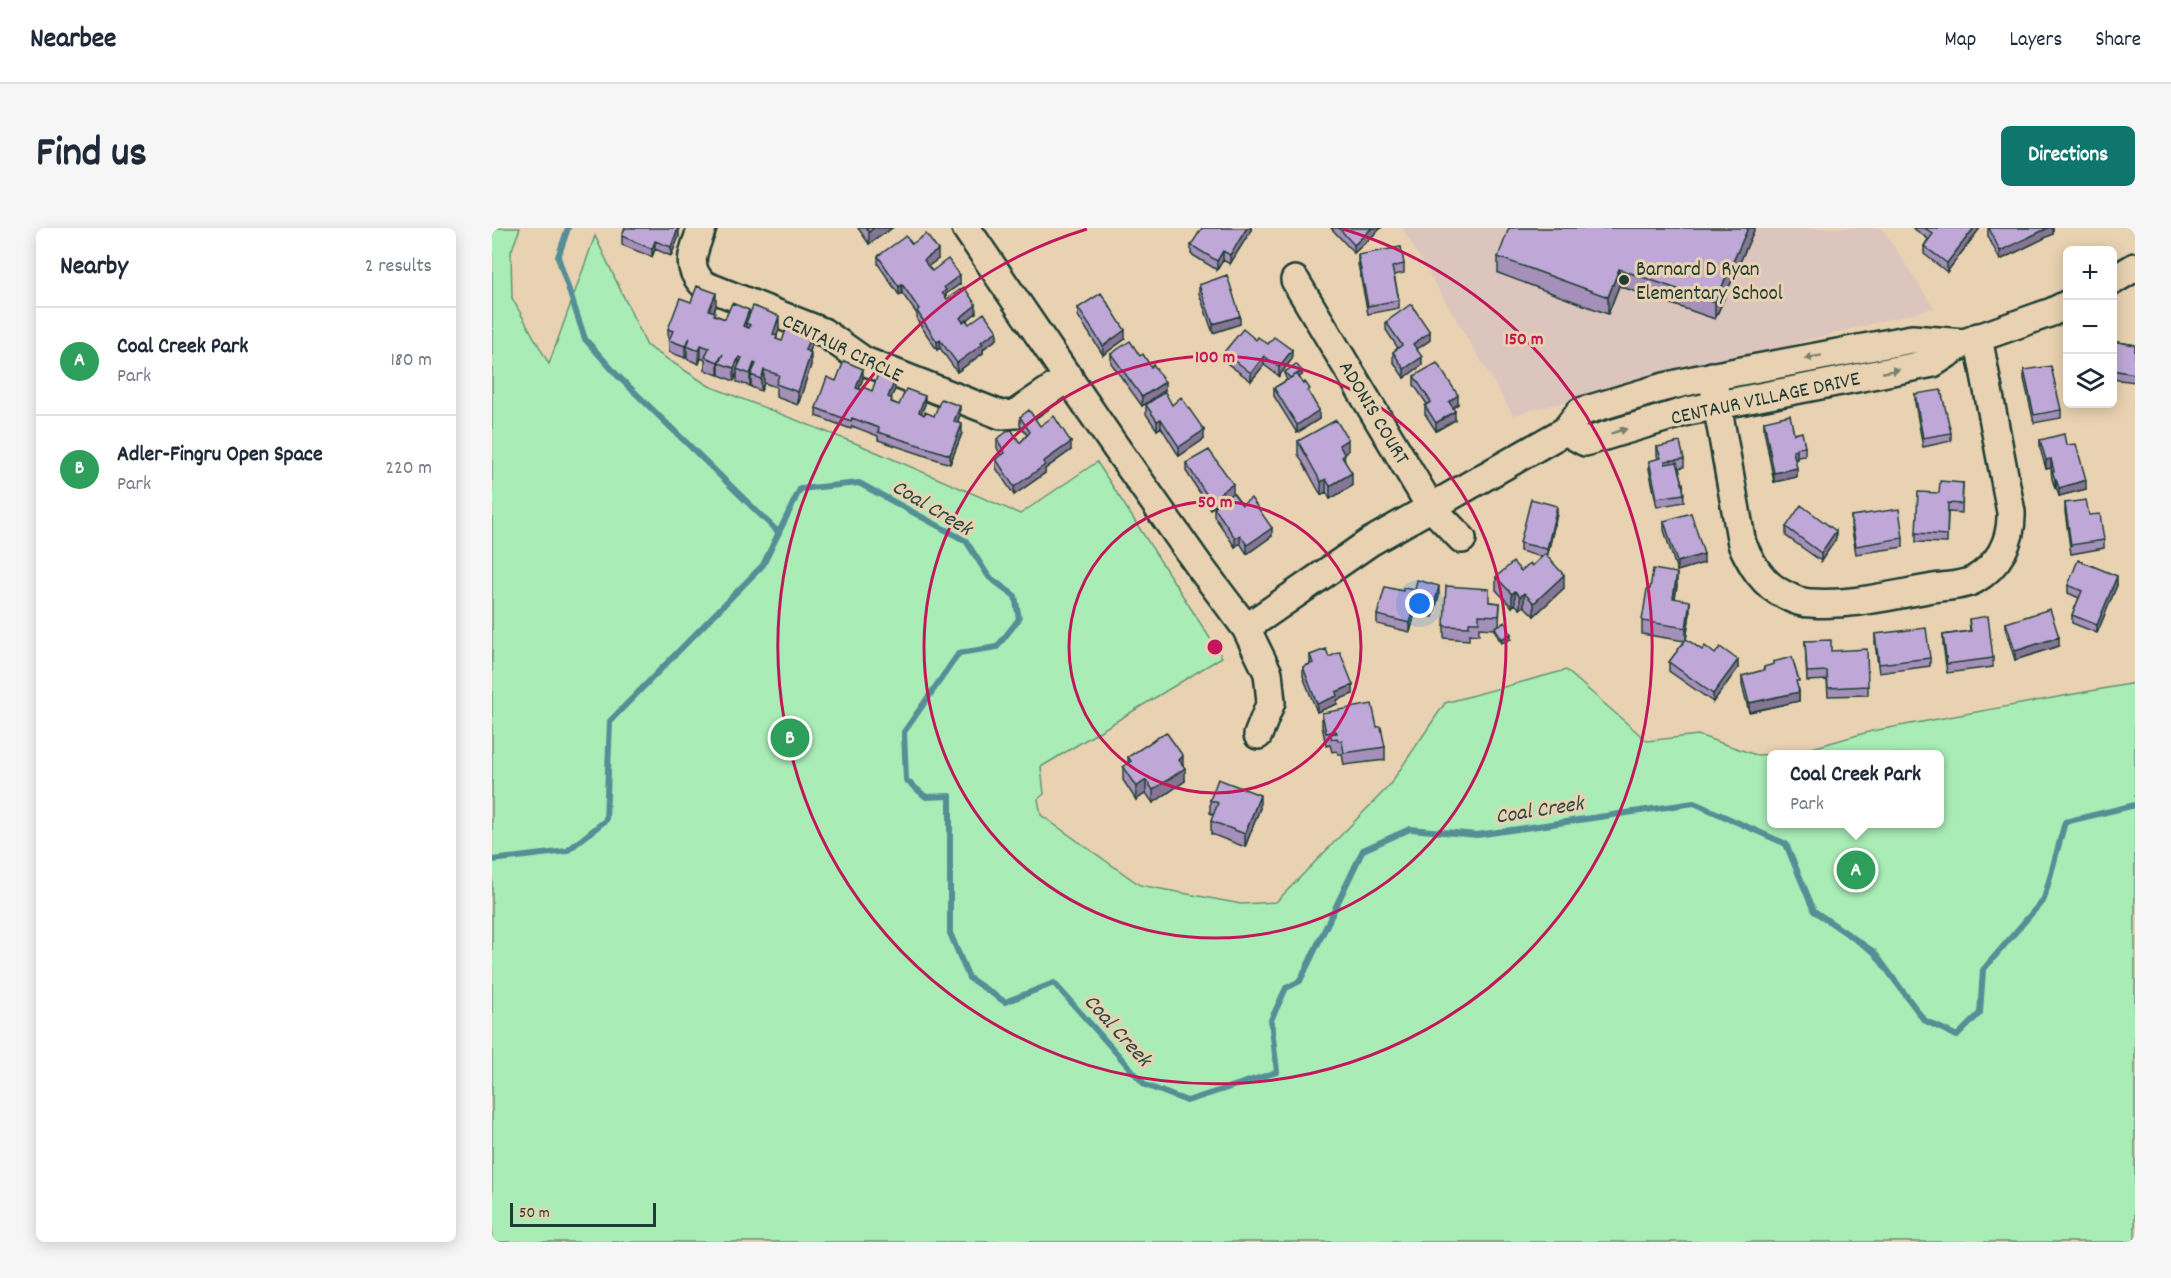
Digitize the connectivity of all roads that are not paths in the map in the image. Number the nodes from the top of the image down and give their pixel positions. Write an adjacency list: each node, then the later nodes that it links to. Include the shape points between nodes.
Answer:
1 (702, 228): 9 (street, CENTAUR CIRCLE, via 692,256 694,272 704,285 823,333 864,361 951,397 1001,415 1014,414)
2 (966, 228): 9 (street)
3 (2135, 267): 4 (street)
4 (2117, 278)
5 (1295, 280): 12 (street, ADONIS COURT)
6 (2063, 306): 7 (street, CENTAUR VILLAGE DRIVE)
7 (1971, 340): 8 (street, CENTAUR VILLAGE DRIVE, one-way to 8, via 1912,339); 10 (street, CENTAUR VILLAGE DRIVE, one-way to 7, via 1933,363); 10 (street, via 2012,524 2005,548 1993,566 1972,582 1839,604 1808,603 1775,589 1752,565 1742,544)
8 (1712, 376): 10 (street); 11 (street, CENTAUR VILLAGE DRIVE, via 1580,412)
9 (1069, 377): 14 (street)
10 (1717, 406): 11 (street, CENTAUR VILLAGE DRIVE, one-way to 10, via 1585,442 1671,415)
11 (1565, 431): 12 (street, CENTAUR VILLAGE DRIVE)
12 (1430, 506): 13 (street, ADONIS COURT); 14 (street, CENTAUR VILLAGE DRIVE, via 1370,542)
13 (1462, 539)
14 (1246, 628): 15 (street, via 1268,674 1271,702)
15 (1258, 735)

